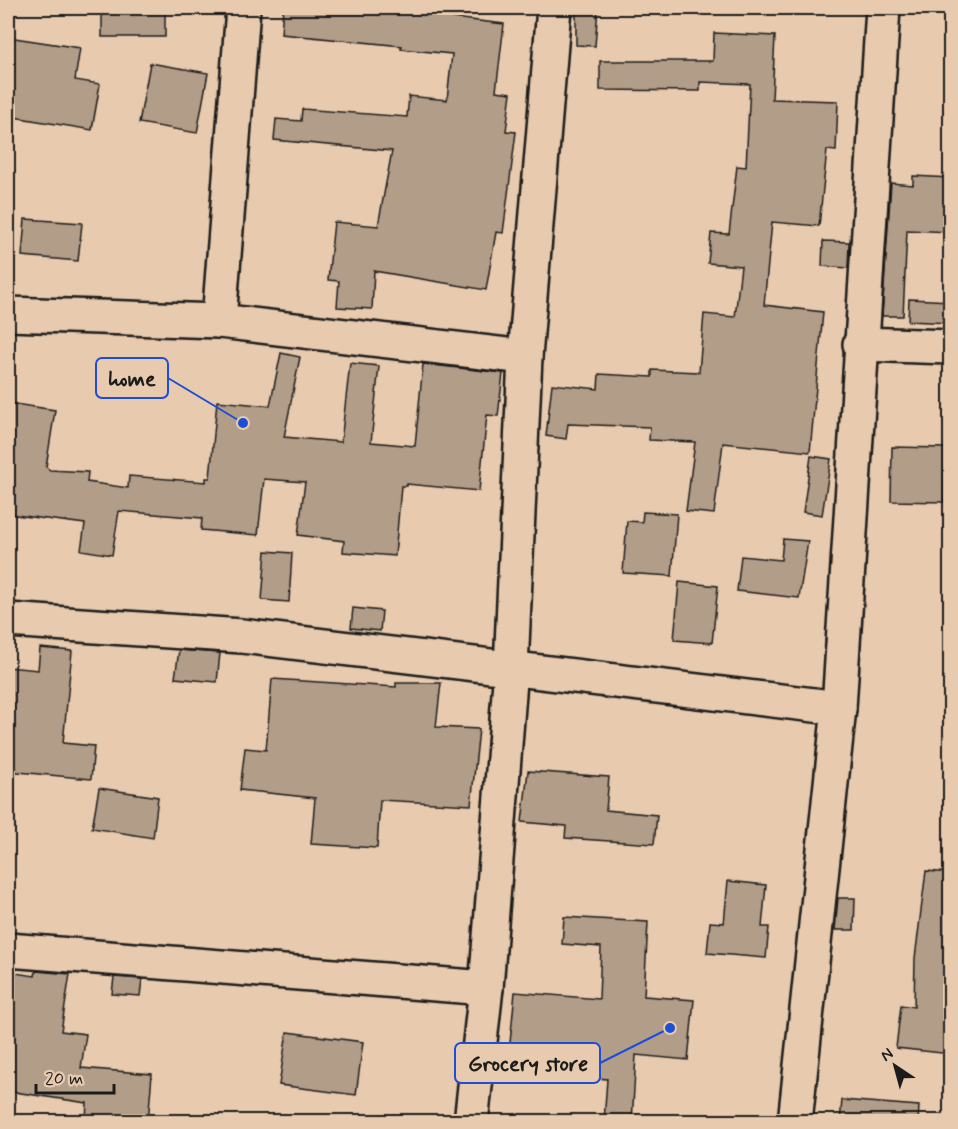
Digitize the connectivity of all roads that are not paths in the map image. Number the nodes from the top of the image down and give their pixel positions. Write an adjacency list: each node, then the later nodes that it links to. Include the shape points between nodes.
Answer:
1 (243, 8): 5 (street)
2 (554, 8): 8 (street)
3 (883, 8): 6 (street)
4 (8, 314): 5 (street)
5 (219, 321): 8 (street)
6 (860, 344): 7 (street); 11 (street)
7 (951, 346)
8 (525, 357): 10 (street)
9 (8, 620): 10 (street, via 242,636)
10 (511, 668): 11 (street); 13 (street)
11 (839, 708): 15 (street)
12 (8, 950): 13 (street)
13 (486, 988): 14 (street)
14 (471, 1122)
15 (795, 1122)

